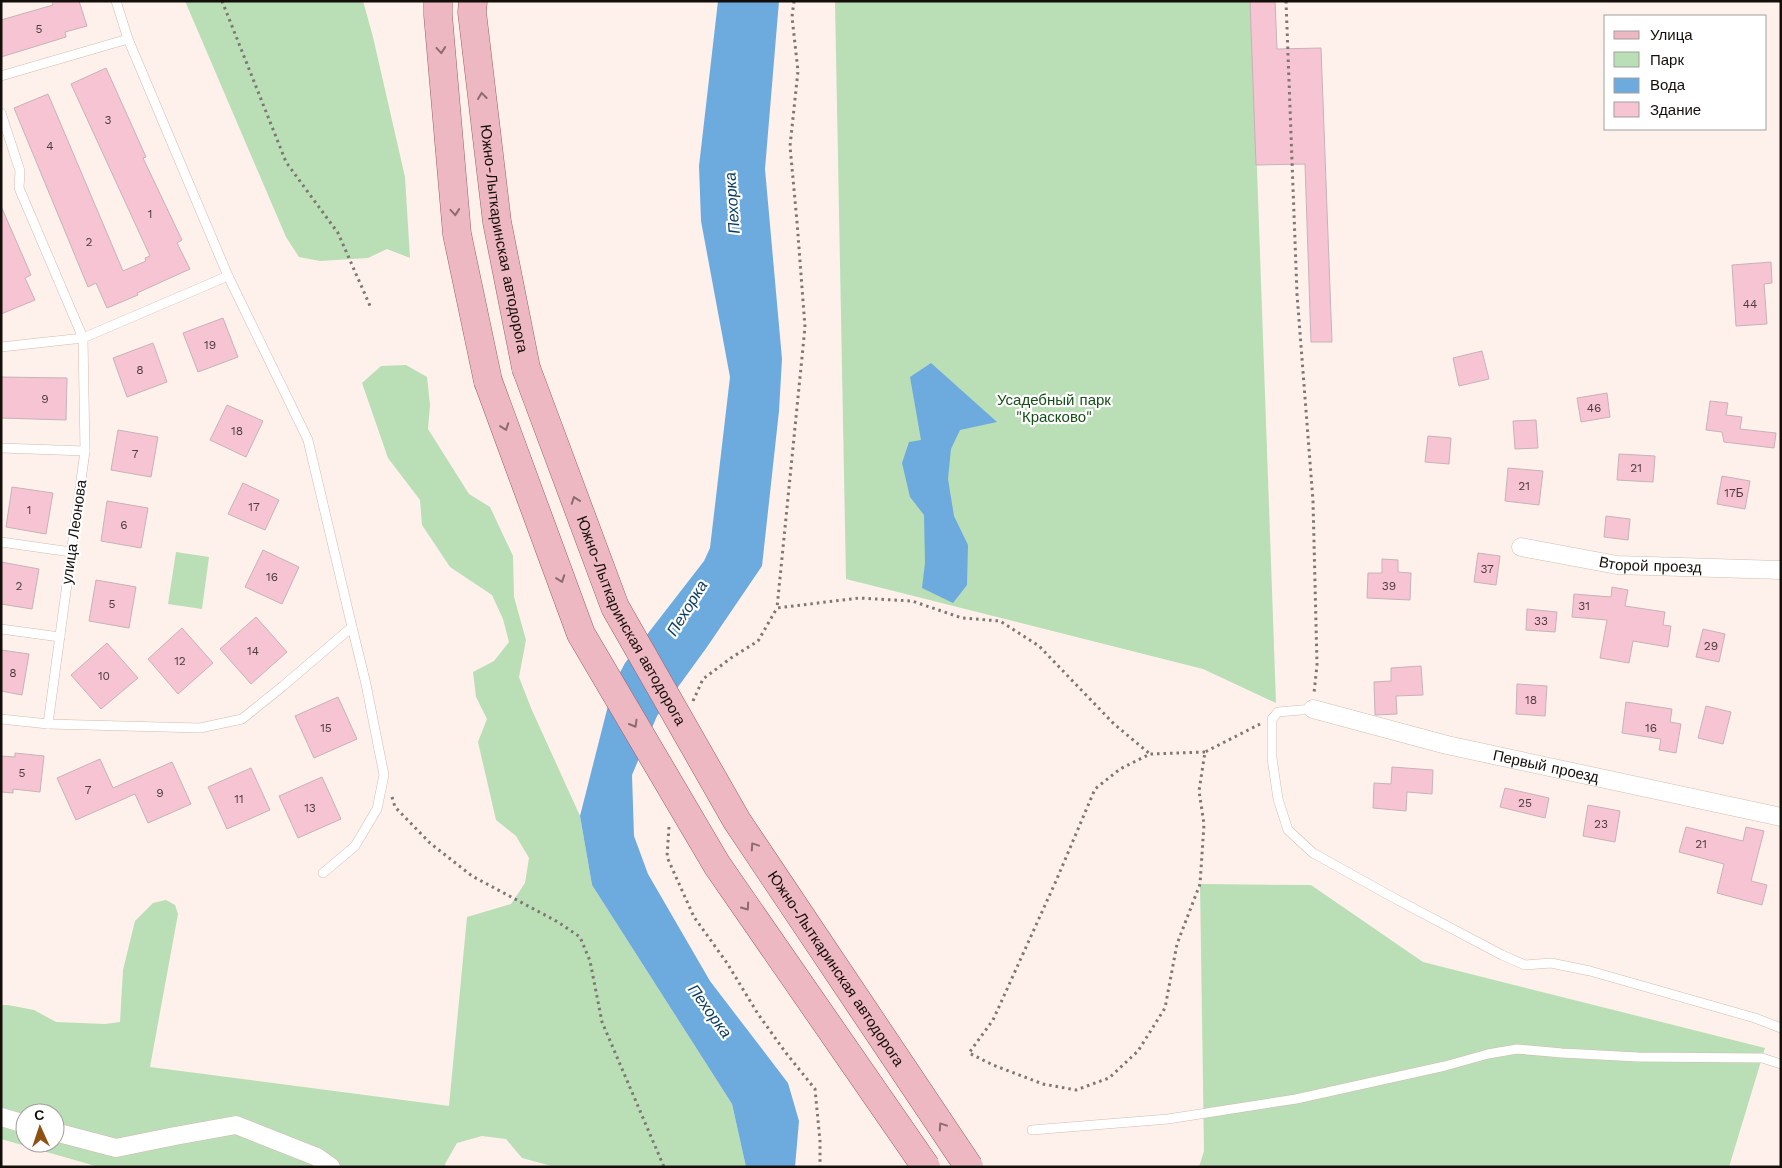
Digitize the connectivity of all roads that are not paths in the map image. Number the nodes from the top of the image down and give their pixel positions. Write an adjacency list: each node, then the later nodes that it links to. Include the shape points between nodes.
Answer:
1 (116, 1): 4 (lane)
2 (438, 1): 31 (main road, one-way to 31, bridge, via 457,234 488,381 582,634 717,865)
3 (473, 1): 32 (main road, Южно-Лыткаринская автодорога, one-way to 3, bridge, via 738,822 615,607 526,368 497,222)
4 (128, 39): 5 (lane); 7 (lane)
5 (1, 76)
6 (1, 113): 8 (lane, via 20,171 19,188)
7 (228, 276): 8 (lane); 16 (lane, via 308,440)
8 (83, 338): 9 (lane); 11 (lane, улица Леонова)
9 (1, 348)
10 (1, 448): 11 (lane)
11 (85, 451): 14 (lane, улица Леонова)
12 (1, 542): 14 (lane)
13 (1521, 547): 15 (street, Второй проезд, via 1617,565)
14 (71, 552): 18 (lane, улица Леонова)
15 (1781, 570)
16 (352, 626): 21 (lane, via 242,719 200,728); 23 (lane, via 384,776 377,809 355,846)
17 (1, 630): 18 (lane)
18 (60, 637): 21 (lane, улица Леонова)
19 (1313, 709): 22 (street, Первый проезд, via 1447,745); 24 (lane, via 1278,712 1272,719 1272,758 1278,799 1288,830 1313,852 1525,965 1551,963 1590,971)
20 (1, 719): 21 (lane)
21 (48, 724)
22 (1781, 816)
23 (324, 873)
24 (1781, 1028)
25 (1781, 1064): 28 (lane, via 1762,1058 1638,1057 1517,1049 1296,1099 1168,1119)
26 (1, 1117): 27 (street)
27 (15, 1121)
28 (1032, 1130)
29 (65, 1135): 30 (street, via 116,1148 236,1125 317,1157)
30 (330, 1167)
31 (926, 1167)
32 (969, 1167)

